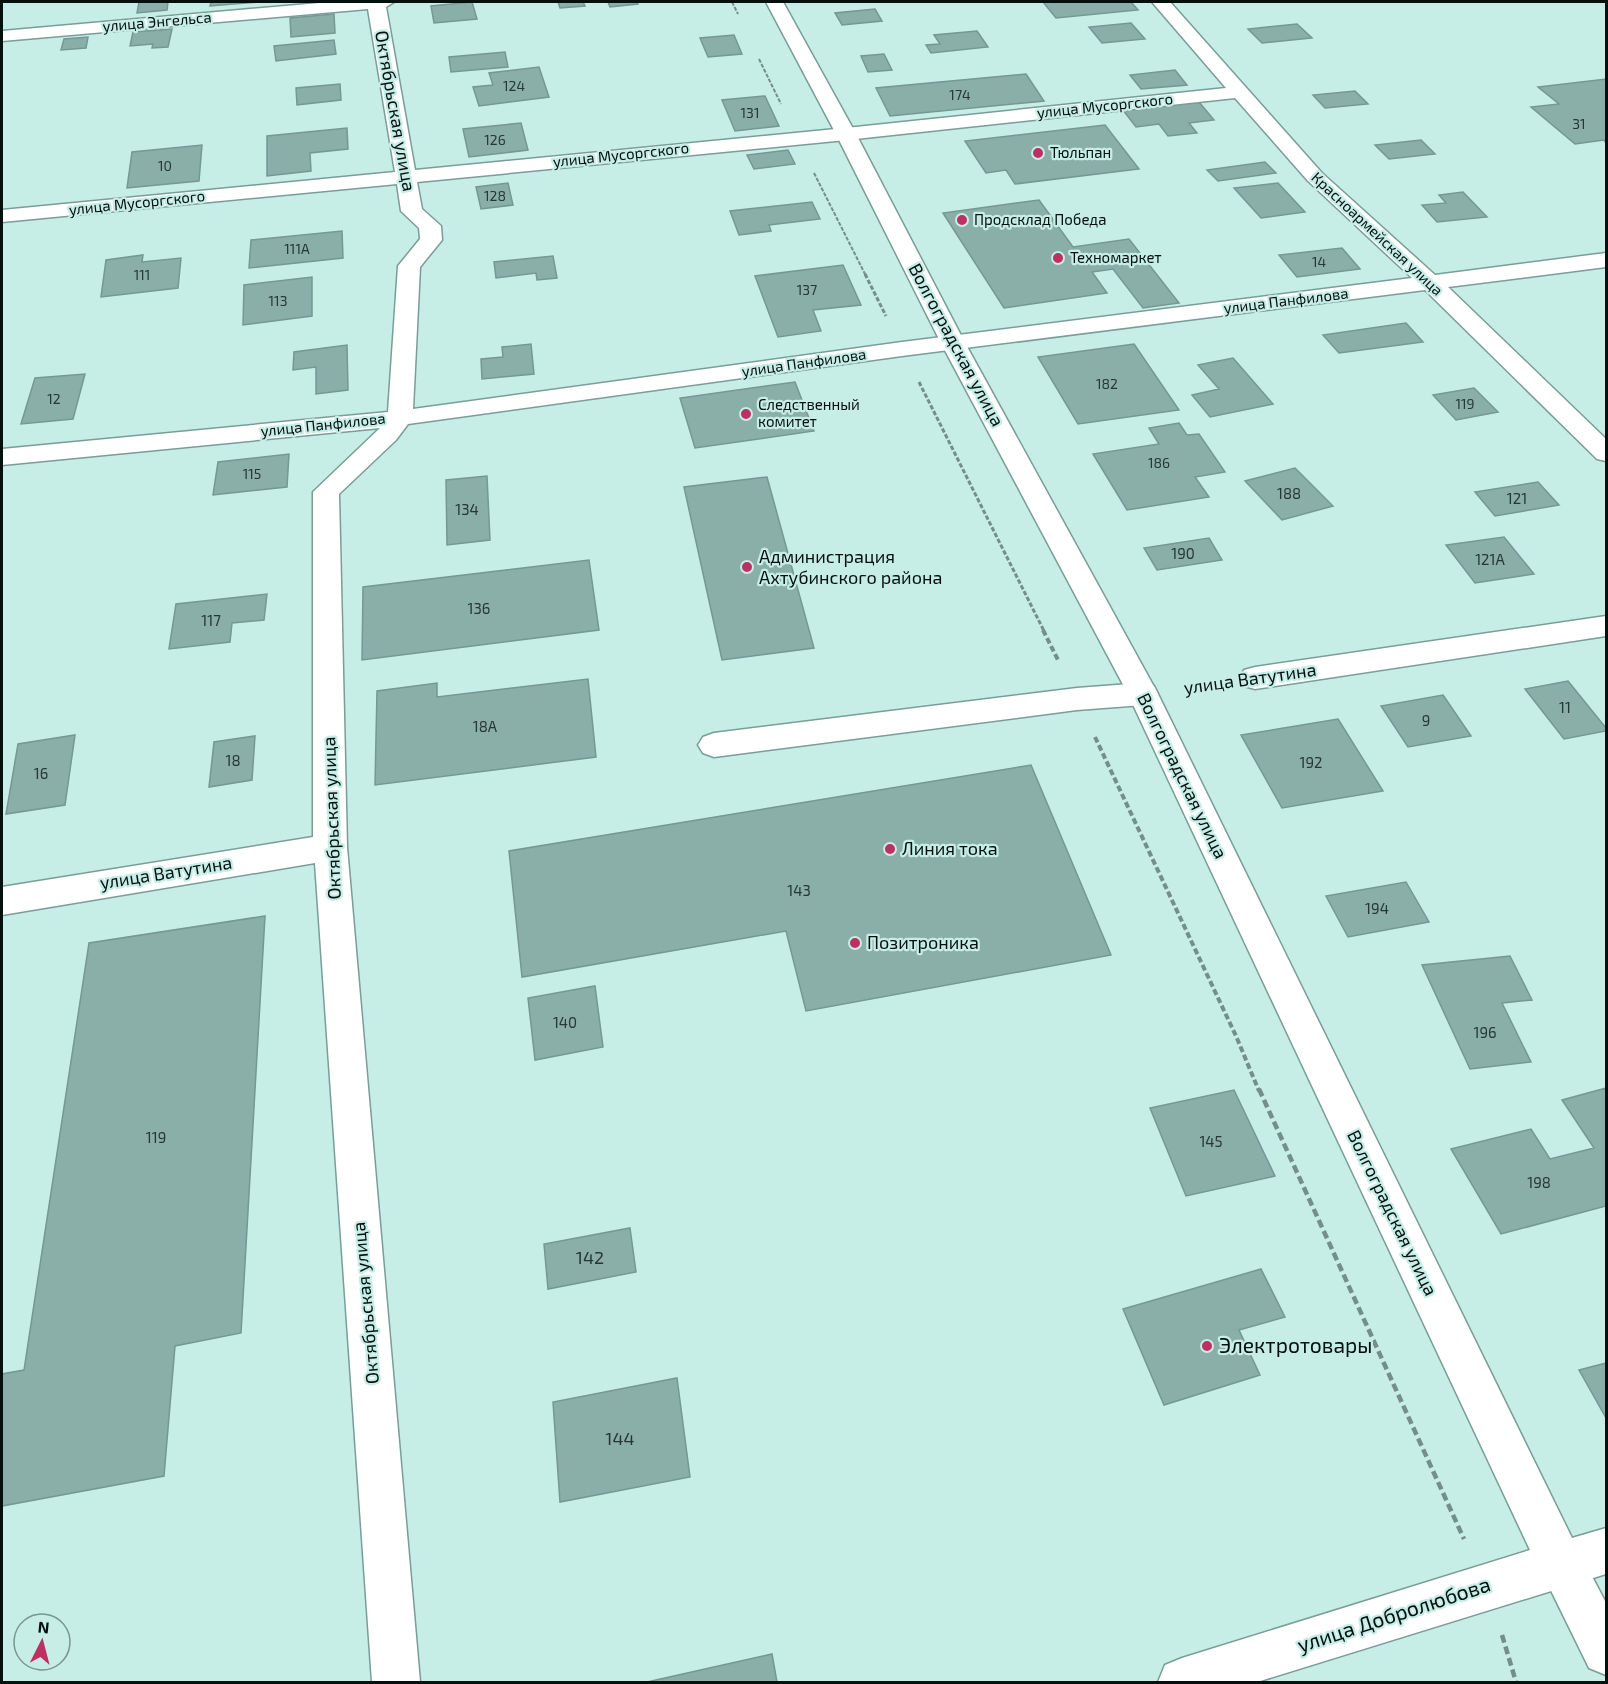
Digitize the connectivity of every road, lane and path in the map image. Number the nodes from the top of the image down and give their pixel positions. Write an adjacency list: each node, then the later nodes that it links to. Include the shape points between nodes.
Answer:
1 (379, 2): 6 (street, улица Энгельса); 11 (street, Октябрьская улица)
2 (732, 2): 5 (path)
3 (774, 2): 9 (street, Волгоградская улица)
4 (1161, 2): 8 (street, Красноармейская улица)
5 (742, 22)
6 (2, 36)
7 (757, 54): 10 (path)
8 (1240, 92): 9 (street, улица Мусоргского); 14 (street, Красноармейская улица, via 1315,177)
9 (846, 134): 10 (street, улица Мусоргского); 15 (street, Волгоградская улица)
10 (797, 138): 11 (street, улица Мусоргского); 16 (path)
11 (408, 177): 12 (street, улица Мусоргского); 17 (street, Октябрьская улица, via 412,210 430,226 431,240 409,266)
12 (2, 216)
13 (1606, 260): 14 (street, улица Панфилова)
14 (1431, 283): 15 (street, улица Панфилова); 18 (street, Красноармейская улица)
15 (953, 343): 16 (street, улица Панфилова); 22 (street, Волгоградская улица)
16 (902, 350): 17 (street, улица Панфилова); 23 (path)
17 (400, 418): 19 (street, улица Панфилова); 25 (street, Октябрьская улица, via 326,492)
18 (1606, 453)
19 (2, 457)
20 (1606, 626): 21 (street, улица Ватутина)
21 (1255, 678): 22 (path, улица Ватутина)
22 (1143, 694): 23 (street); 28 (street, Волгоградская улица)
23 (1077, 699): 24 (street); 29 (path, via 1236,1035 1282,1144)
24 (714, 745)
25 (330, 848): 26 (street, улица Ватутина); 31 (street, Октябрьская улица)
26 (2, 901)
27 (1606, 1551): 28 (street, улица Добролюбова)
28 (1561, 1564): 29 (street, улица Добролюбова); 30 (street, Волгоградская улица)
29 (1486, 1586): 32 (street, улица Добролюбова); 33 (path)
30 (1606, 1652)
31 (396, 1683)
32 (1182, 1683)
33 (1516, 1683)

